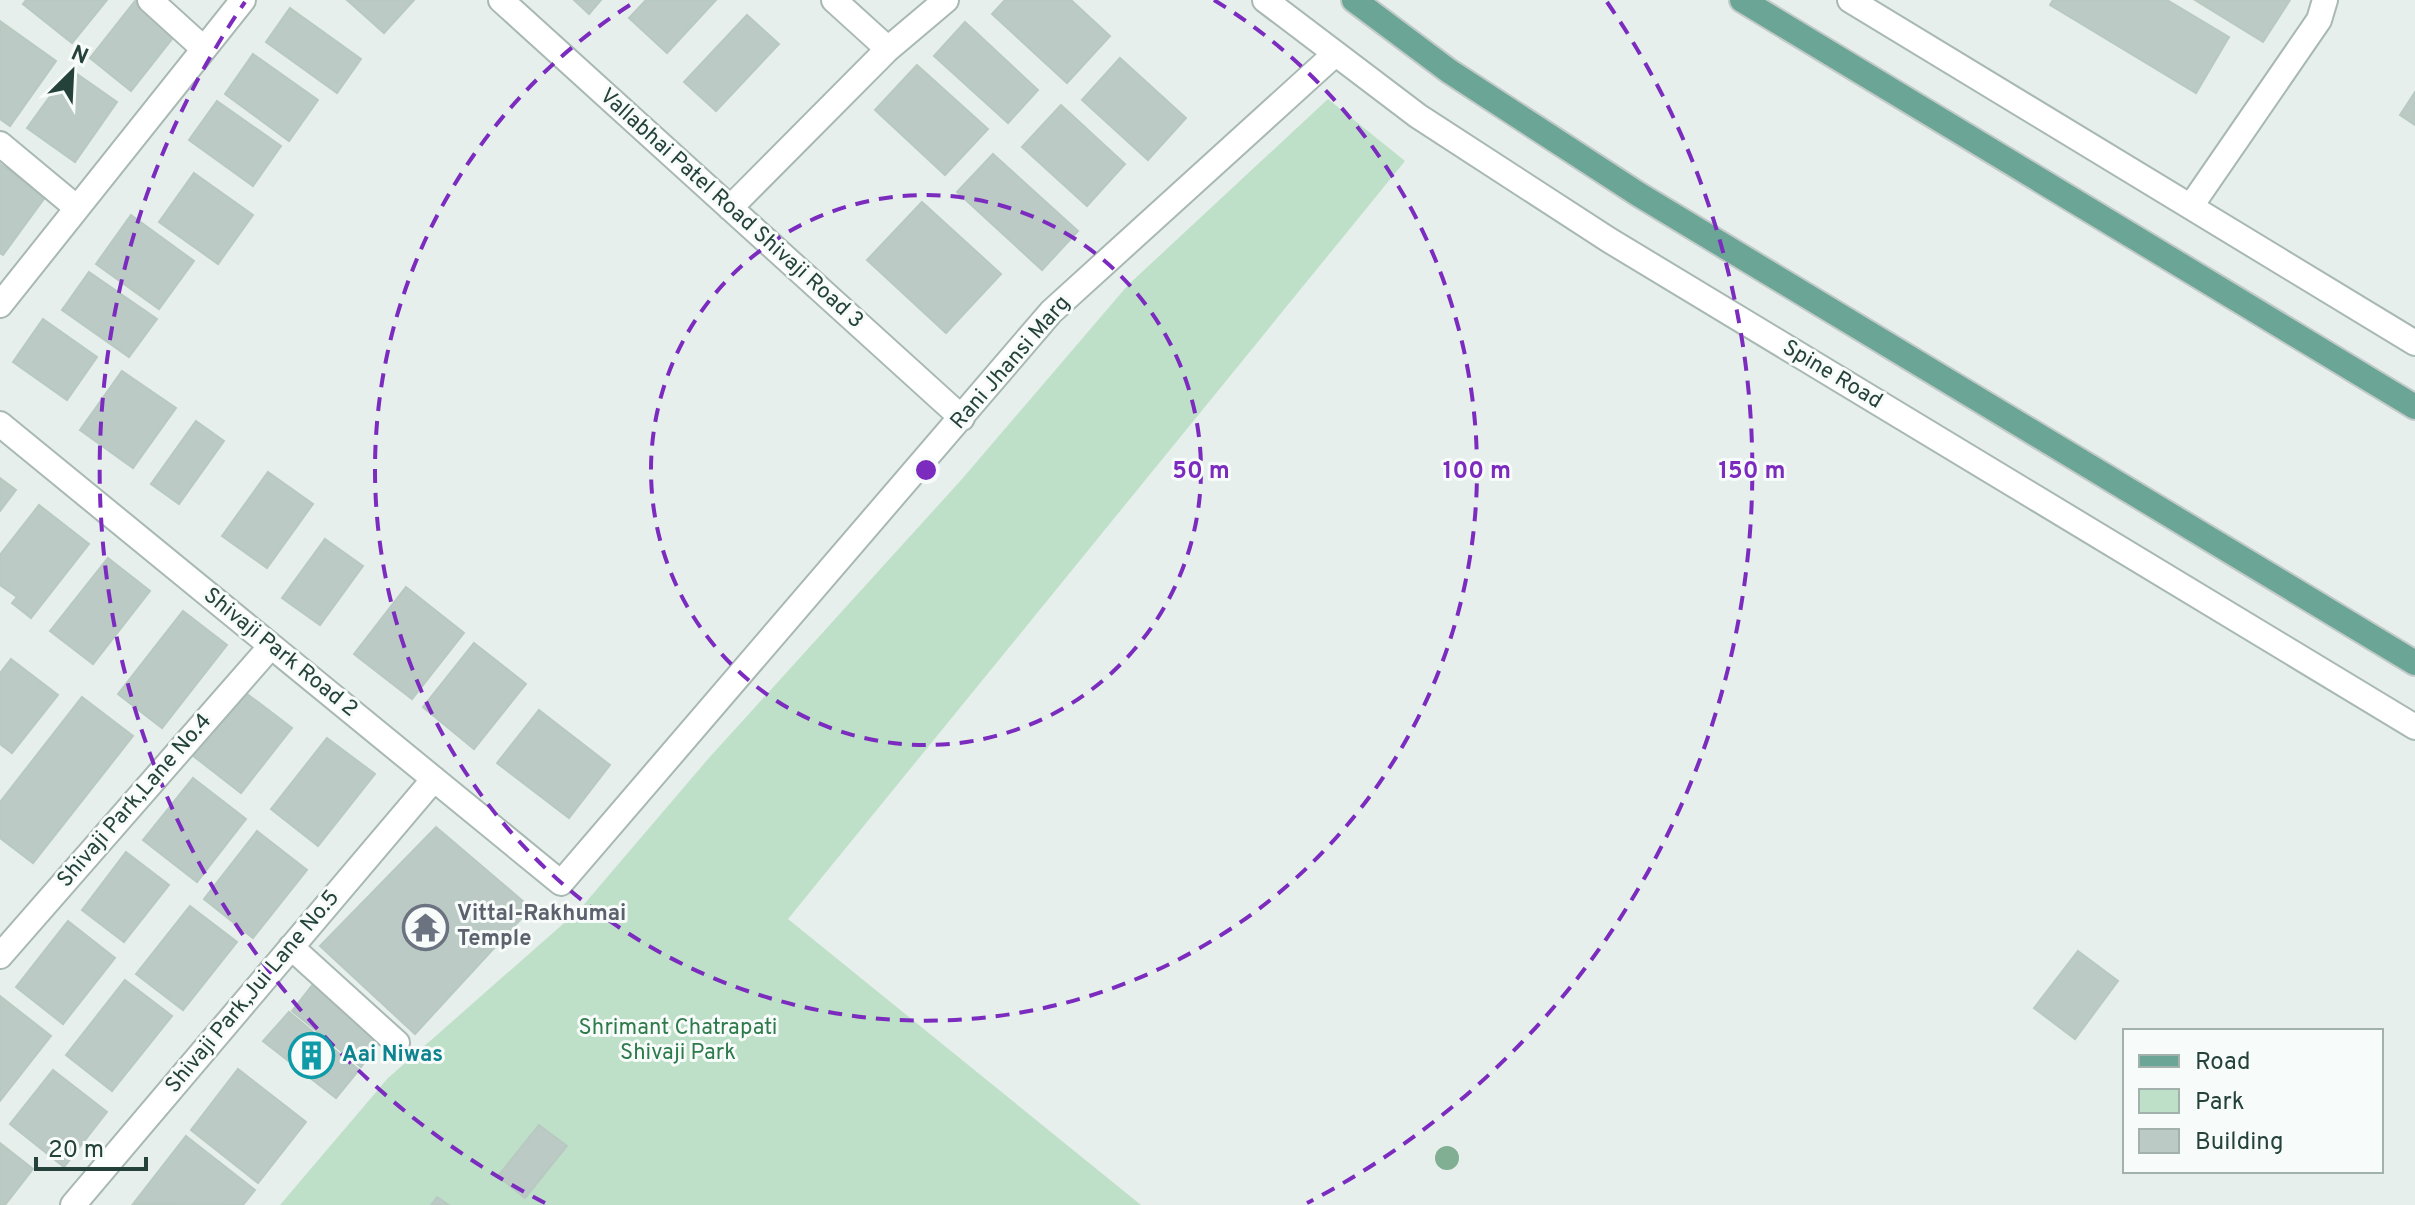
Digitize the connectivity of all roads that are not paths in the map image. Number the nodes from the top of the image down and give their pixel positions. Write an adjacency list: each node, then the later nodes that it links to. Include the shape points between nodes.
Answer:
1 (150, 0): 11 (street)
2 (243, 0): 11 (street)
3 (501, 0): 17 (street, Vallabhai Patel Road Shivaji Road 3)
4 (834, 0): 12 (street)
5 (946, 0): 12 (street)
6 (1265, 0): 13 (street, Spine Road)
7 (1354, 0): 24 (main road, via 1449,71 1638,194)
8 (1742, 0): 20 (main road)
9 (1850, 0): 15 (street)
10 (2325, 0): 15 (street, via 2319,20)
11 (204, 49): 16 (street)
12 (888, 49): 17 (street)
13 (1335, 54): 21 (street, Rani Jhansi Marg, via 1051,312); 25 (street, Spine Road, via 1418,116 1609,240)
14 (0, 144): 16 (street)
15 (2191, 206): 19 (street)
16 (77, 208): 18 (street)
17 (730, 208): 21 (street, Vallabhai Patel Road Shivaji Road 3)
18 (0, 305)
19 (2415, 343)
20 (2415, 407)
21 (962, 418): 27 (street, Rani Jhansi Marg)
22 (0, 424): 23 (street, Shivaji Park Road 2)
23 (271, 646): 26 (street, Shivaji Park Road 2); 29 (street, Shivaji Park,Lane No.4)
24 (2415, 663)
25 (2415, 727)
26 (434, 779): 27 (street, Shivaji Park Road 2); 28 (street, Shivaji Park,Jui Lane No.5)
27 (561, 883)
28 (291, 947): 30 (street); 31 (street, Shivaji Park,Jui Lane No.5)
29 (0, 956)
30 (397, 1043)
31 (73, 1205)

